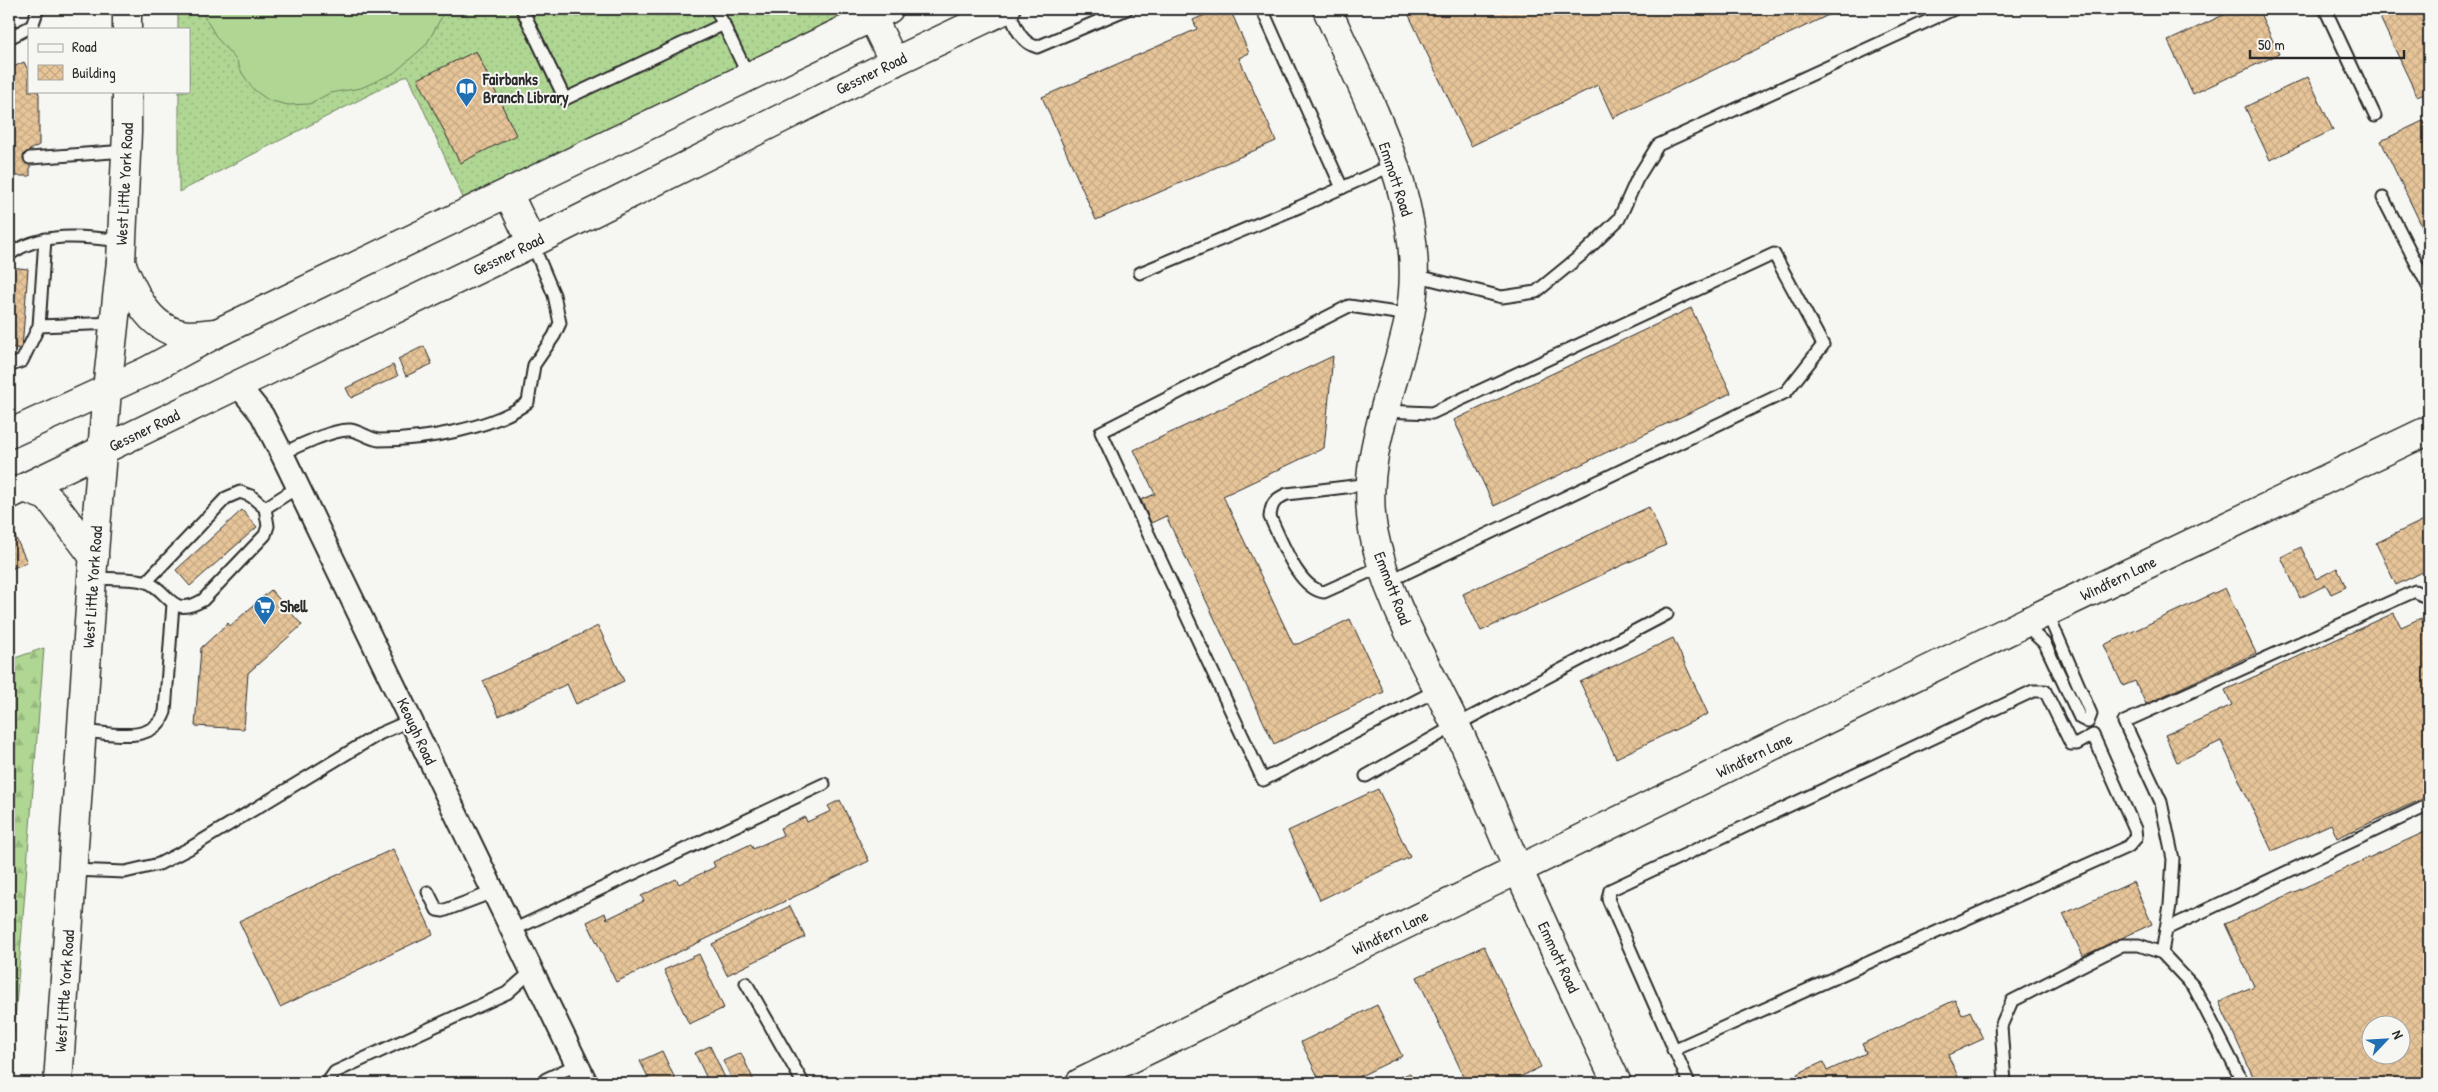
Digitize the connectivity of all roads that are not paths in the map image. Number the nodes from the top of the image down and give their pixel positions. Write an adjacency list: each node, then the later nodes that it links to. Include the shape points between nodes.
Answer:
1 (38, 9): 14 (lane)
2 (126, 9): 15 (main road)
3 (522, 9): 12 (lane, via 565,99)
4 (716, 9): 12 (lane)
5 (1007, 9): 6 (lane, via 1020,36 1029,45 1037,47); 17 (main road, Gessner Road)
6 (1127, 9)
7 (1262, 9): 24 (lane)
8 (1327, 9): 23 (main road, Emmott Road)
9 (1954, 9): 32 (lane, via 1658,145 1637,179 1619,219 1536,292 1502,297)
10 (2325, 9): 20 (lane)
11 (880, 13): 17 (main road); 18 (main road)
12 (724, 24): 18 (lane)
13 (28, 28): 16 (lane)
14 (28, 28)
15 (127, 28)
16 (9, 38)
17 (894, 62): 28 (main road, Gessner Road)
18 (749, 77): 25 (main road)
19 (127, 92): 21 (main road, West Little York Road)
20 (2375, 116)
21 (126, 151): 22 (lane); 29 (main road, West Little York Road)
22 (30, 158)
23 (1393, 165): 24 (lane); 32 (main road, Emmott Road, via 1409,217)
24 (1342, 188): 31 (lane)
25 (508, 193): 28 (main road); 37 (main road)
26 (2383, 198): 33 (lane)
27 (45, 240): 29 (lane, via 81,235); 30 (lane); 36 (lane)
28 (532, 243): 39 (main road, Gessner Road); 45 (lane, via 554,295 560,323 534,365 528,402 514,413 438,435 377,440 350,430 308,441)
29 (121, 251): 35 (main road, West Little York Road); 37 (main road, via 144,310 159,324 188,335)
30 (9, 255)
31 (1140, 273)
32 (1413, 275): 34 (main road, Emmott Road)
33 (2429, 288)
34 (1410, 315): 41 (main road, Emmott Road); 57 (lane, via 1349,306 1101,432 1263,780)
35 (115, 323): 36 (lane); 40 (main road, West Little York Road)
36 (39, 326): 38 (lane, via 22,361)
37 (217, 333): 40 (main road)
38 (9, 366)
39 (238, 385): 44 (main road, Gessner Road); 45 (street, Keough Road, via 262,415)
40 (106, 390): 43 (main road); 44 (main road, West Little York Road)
41 (1384, 411): 46 (main road, Emmott Road); 51 (lane, via 1432,413 1774,254 1823,345 1786,392)
42 (2429, 430): 56 (main road, Windfern Lane)
43 (9, 434)
44 (103, 450): 48 (main road, Gessner Road); 50 (main road, West Little York Road)
45 (282, 454): 47 (street, Keough Road)
46 (1371, 484): 51 (main road, Emmott Road, via 1372,526); 51 (lane, via 1287,494 1271,507 1270,518 1302,580 1315,591 1324,592)
47 (298, 487): 49 (lane); 58 (street, Keough Road)
48 (16, 491): 50 (main road, via 46,496)
49 (265, 508): 52 (lane, via 251,496 240,492 226,498); 54 (lane, via 268,526 265,536 203,600 182,608)
50 (93, 567): 52 (lane); 61 (main road, West Little York Road)
51 (1385, 574): 57 (main road, Emmott Road)
52 (146, 582): 54 (lane)
53 (2429, 599): 70 (lane, via 2415,591 2124,722 2161,802 2173,859)
54 (173, 604): 61 (lane, via 165,712 161,722 143,734)
55 (1667, 614): 60 (lane)
56 (2036, 618): 59 (lane, via 2080,718); 59 (lane, via 2091,714); 67 (main road, Windfern Lane)
57 (1437, 690): 60 (main road, Emmott Road)
58 (412, 720): 66 (lane, via 379,734 159,864 125,872); 69 (street, Keough Road)
59 (2088, 722): 62 (lane)
60 (1456, 725): 63 (lane); 67 (main road, Emmott Road)
61 (82, 731): 66 (main road, West Little York Road)
62 (2093, 735): 75 (lane, via 2135,829 2136,838 2129,846); 75 (lane, via 2071,744 2045,691 2033,691 1610,890 1608,899)
63 (1366, 776)
64 (824, 784): 71 (lane)
65 (2429, 805): 70 (lane)
66 (72, 870): 78 (main road, West Little York Road)
67 (1518, 870): 77 (main road, Emmott Road); 82 (main road, Windfern Lane)
68 (428, 892): 69 (lane, via 437,910 443,911)
69 (493, 892): 71 (street, Keough Road)
70 (2166, 928): 72 (lane)
71 (511, 931): 73 (street, Keough Road)
72 (2162, 953): 84 (lane, via 2139,945 2122,945 2012,1001 2001,1026); 85 (lane, via 2194,987)
73 (531, 972): 76 (street, Keough Road); 79 (lane, via 507,993 335,1072)
74 (746, 983): 81 (lane)
75 (1674, 1050): 83 (lane)
76 (581, 1074): 80 (lane, via 546,1078)
77 (1615, 1082)
78 (58, 1083)
79 (327, 1083)
80 (541, 1083)
81 (803, 1083)
82 (1080, 1083)
83 (1689, 1083)
84 (2005, 1083)
85 (2243, 1083)

